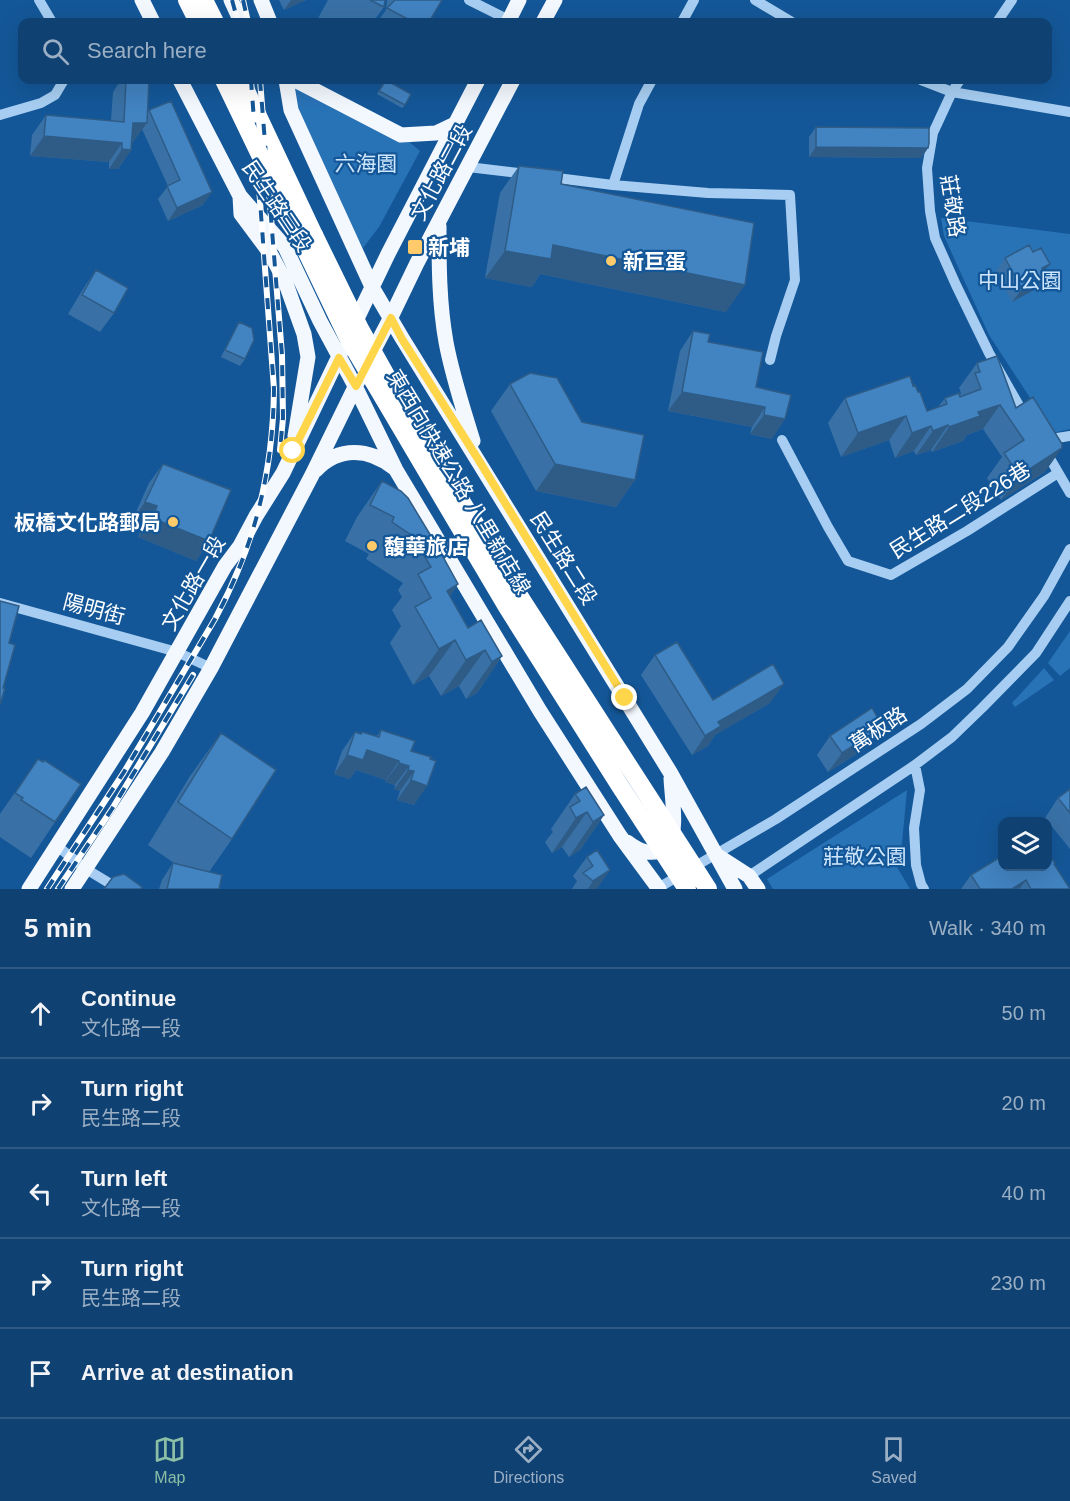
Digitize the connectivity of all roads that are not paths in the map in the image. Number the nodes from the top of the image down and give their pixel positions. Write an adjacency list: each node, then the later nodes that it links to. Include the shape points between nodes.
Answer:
1 (39, 0): 13 (street)
2 (142, 0): 14 (main road)
3 (187, 0): 15 (highway)
4 (204, 0): 16 (highway)
5 (231, 0): 17 (main road)
6 (261, 0): 18 (main road)
7 (469, 0): 19 (street)
8 (519, 0): 20 (main road)
9 (555, 0): 21 (main road)
10 (694, 0): 22 (street)
11 (755, 0): 23 (street)
12 (1012, 0): 24 (street)
13 (50, 18)
14 (151, 18)
15 (196, 18)
16 (212, 18)
17 (240, 18)
18 (268, 18)
19 (502, 18)
20 (510, 18)
21 (545, 18)
22 (684, 18)
23 (785, 18)
24 (1000, 18)
25 (62, 84): 38 (street, via 55,95 41,103)
26 (182, 84): 42 (main road, 民生路三段)
27 (226, 84): 78 (highway, 東西向快速公路 八里新店線, bridge, via 348,339 507,607)
28 (243, 84): 79 (highway, 東西向快速公路 八里新店線, bridge, via 360,329 406,411 529,612)
29 (287, 84): 44 (main road, via 291,110)
30 (303, 84): 39 (main road, via 401,135 436,133)
31 (476, 84): 39 (main road, 文化路二段)
32 (511, 84): 40 (main road, 文化路二段)
33 (650, 84): 41 (street, via 639,104)
34 (931, 84): 36 (street)
35 (957, 84): 36 (street, 莊敬路)
36 (952, 92): 37 (street); 49 (street, 莊敬路, via 933,133 927,168 935,238 993,361)
37 (1070, 112)
38 (0, 115)
39 (455, 124): 44 (main road, 文化路二段)
40 (468, 167): 41 (street); 43 (main road, 文化路二段)
41 (613, 185): 47 (street, via 790,195 795,280)
42 (240, 196): 46 (main road, 民生路三段, via 285,247); 54 (main road, via 241,214 285,281 304,334 308,357)
43 (439, 223): 45 (main road, 文化路二段); 55 (main road, via 446,341)
44 (372, 286): 45 (main road, 民生路二段); 46 (main road, 文化路一段)
45 (391, 318): 48 (main road); 55 (main road, 民生路二段)
46 (339, 358): 48 (main road); 54 (main road, 文化路一段)
47 (770, 360)
48 (356, 386): 56 (main road); 58 (main road)
49 (1028, 420)
50 (1034, 430): 53 (street)
51 (1070, 436): 53 (street)
52 (782, 440): 57 (street, 民生路二段226巷, via 848,561 891,575)
53 (1040, 441): 57 (street)
54 (293, 451): 64 (main road, 文化路一段)
55 (478, 459): 67 (main road, 民生路二段)
56 (396, 470): 58 (main road, via 384,460 353,452 323,463); 68 (main road)
57 (1058, 473): 59 (street)
58 (312, 474): 65 (main road)
59 (1070, 493)
60 (1070, 549): 61 (street, 萬板路)
61 (1066, 567): 70 (street, 萬板路, via 1008,647 967,689 881,751)
62 (1070, 601): 66 (street, via 1036,653 952,737)
63 (0, 603): 64 (street, 陽明街)
64 (177, 652): 65 (street, 陽明街); 69 (main road, 文化路一段)
65 (211, 668): 71 (main road)
66 (915, 765): 72 (street); 80 (street, via 920,790 914,828 916,865)
67 (670, 772): 68 (main road, via 673,824 668,849 656,854 634,847); 70 (main road, 民生路二段)
68 (620, 836): 77 (main road)
69 (57, 846): 71 (street); 74 (main road, 文化路一段)
70 (716, 854): 72 (main road, 民生路二段); 73 (main road, 民生路二段); 77 (street, 萬板路)
71 (86, 869): 75 (main road); 76 (street)
72 (753, 883)
73 (734, 887)
74 (29, 889)
75 (72, 889)
76 (119, 889)
77 (658, 889)
78 (687, 889)
79 (708, 889)
80 (924, 889)

